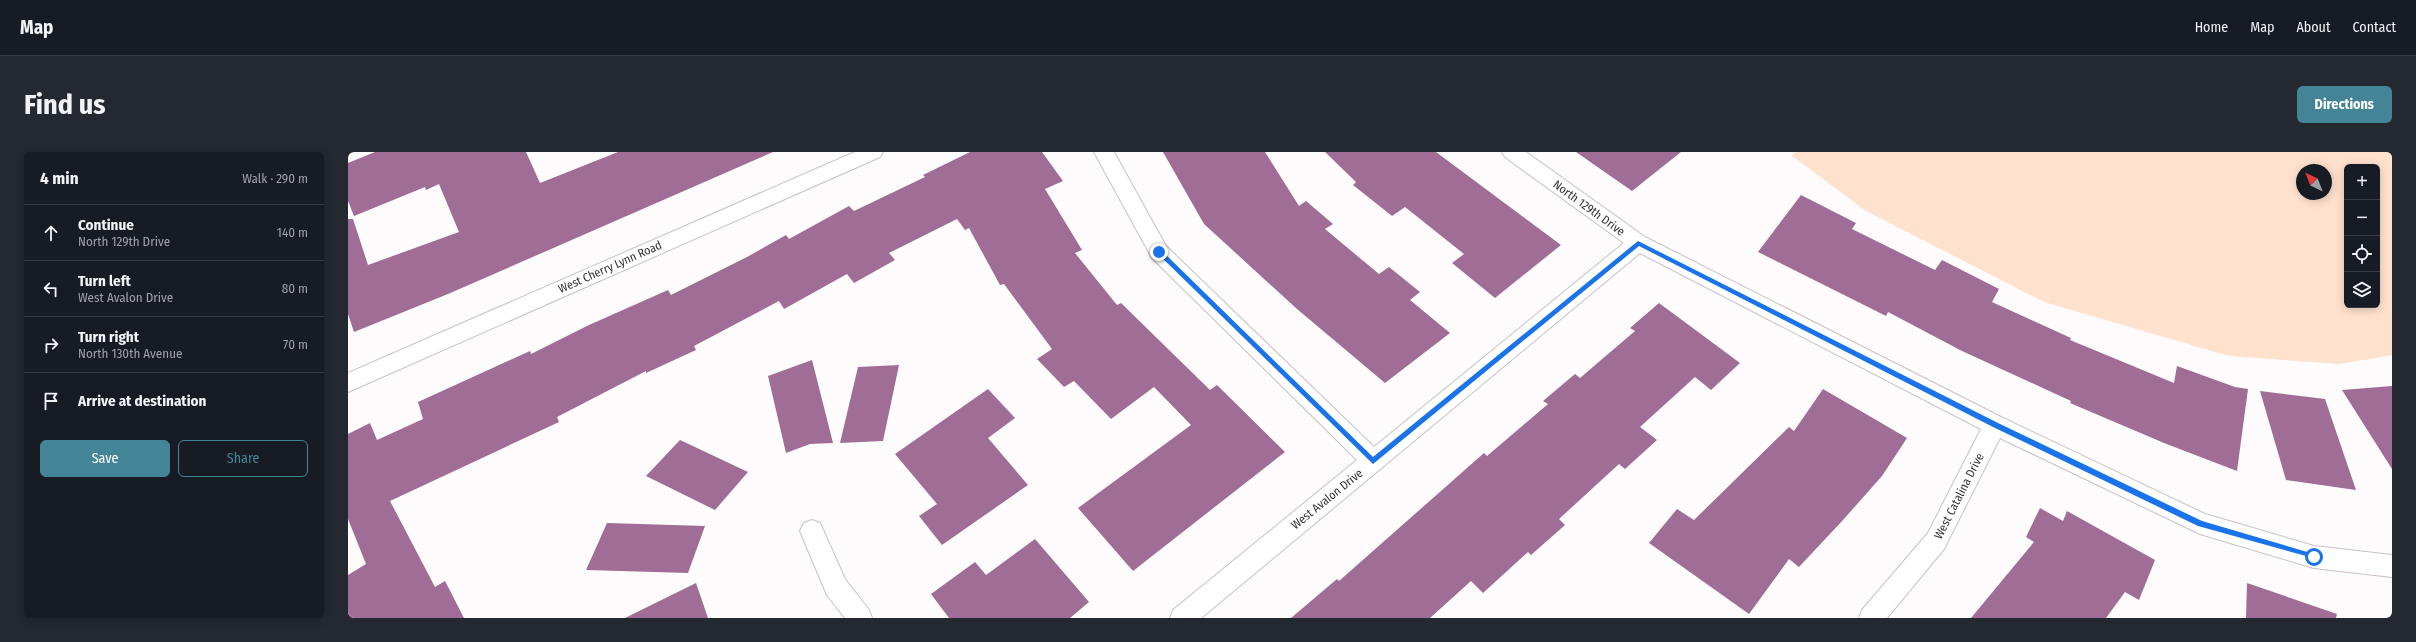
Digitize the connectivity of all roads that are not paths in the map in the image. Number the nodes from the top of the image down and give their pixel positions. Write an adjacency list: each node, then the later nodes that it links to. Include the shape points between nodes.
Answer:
1 (873, 152): 5 (street, West Cherry Lynn Road)
2 (1104, 152): 7 (street, via 1159,252)
3 (1513, 152): 4 (street, North 129th Drive)
4 (1638, 244): 6 (street, North 129th Drive); 7 (street, West Avalon Drive)
5 (348, 383)
6 (1995, 425): 9 (street, North 129th Drive, via 2200,523 2314,557); 12 (street, West Catalina Drive, via 1936,541)
7 (1373, 461): 11 (street, West Avalon Drive)
8 (812, 531): 10 (street, via 836,587)
9 (2392, 566)
10 (860, 618)
11 (1182, 618)
12 (1871, 618)

